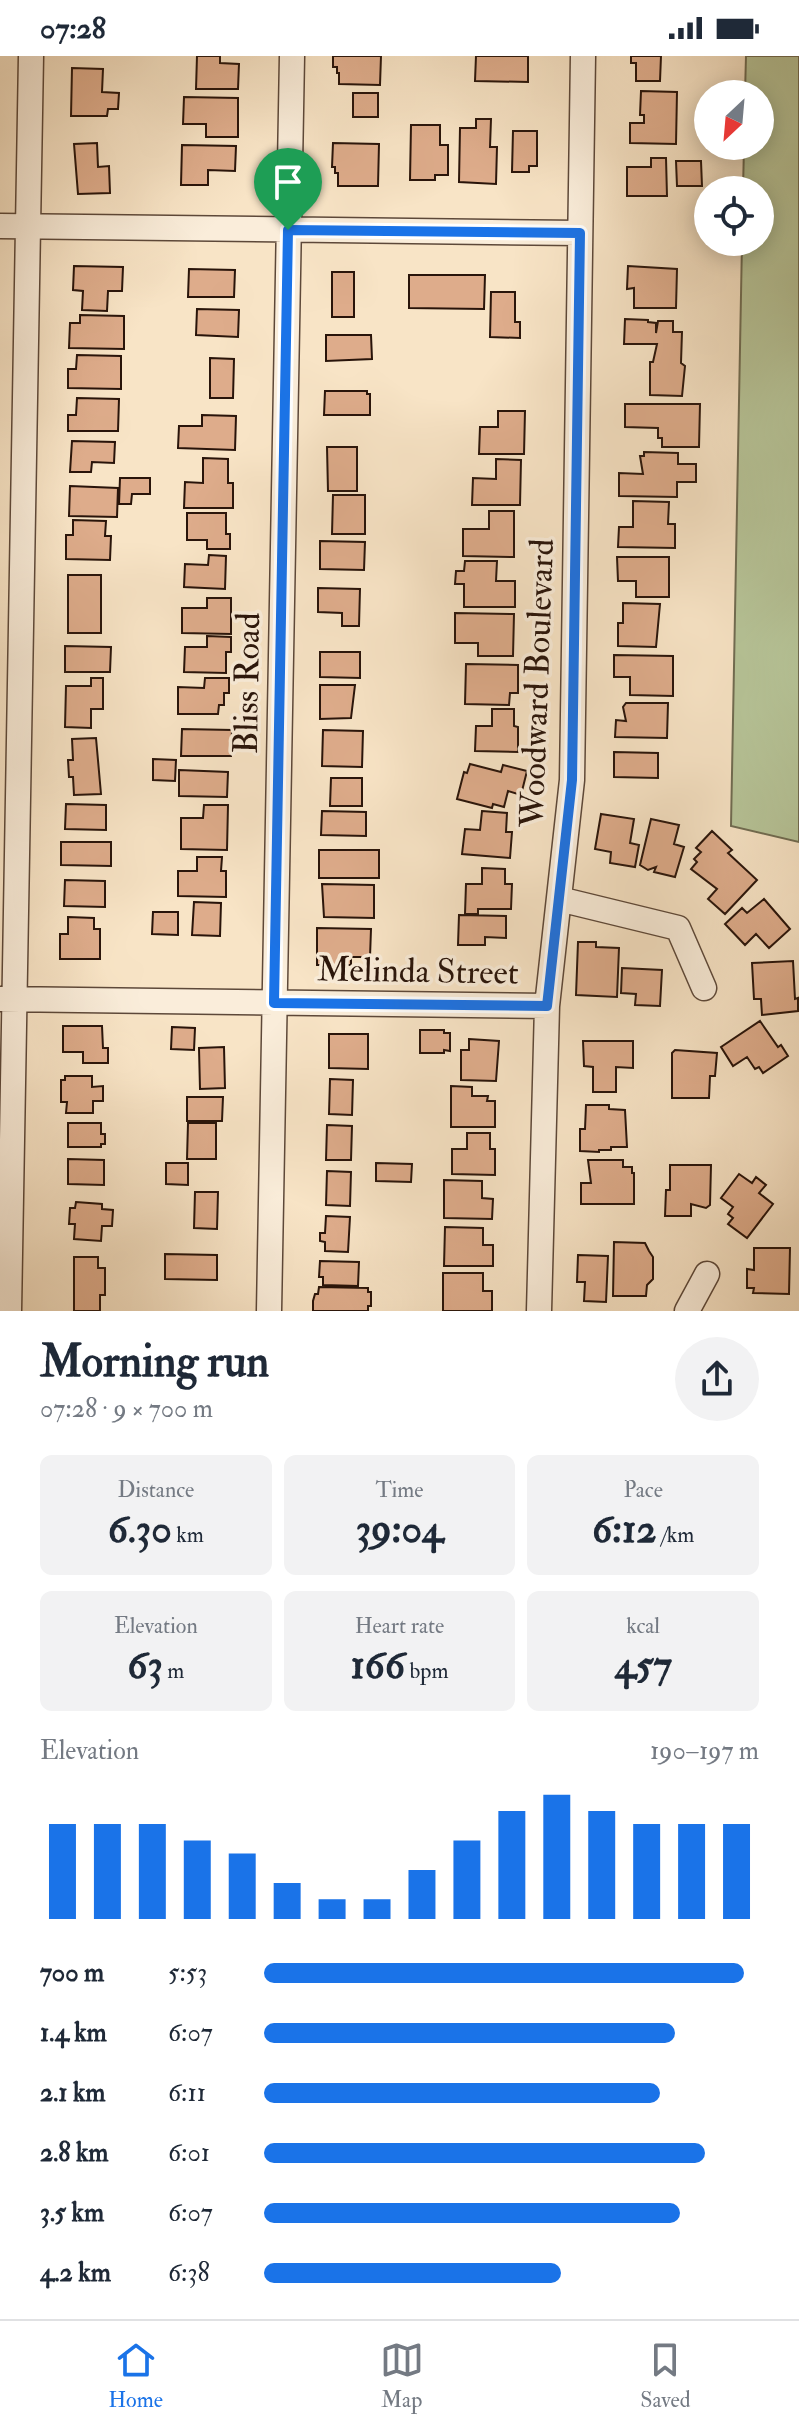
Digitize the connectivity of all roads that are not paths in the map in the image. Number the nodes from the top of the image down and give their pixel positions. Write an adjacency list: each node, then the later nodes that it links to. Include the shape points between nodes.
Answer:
1 (31, 56): 5 (street)
2 (292, 56): 6 (street, Bliss Road)
3 (583, 56): 7 (street, Woodward Boulevard)
4 (0, 226): 5 (street)
5 (28, 227): 6 (street); 10 (street)
6 (288, 230): 7 (street); 11 (street, Bliss Road)
7 (580, 233): 8 (street, Woodward Boulevard, via 572,780)
8 (559, 899): 9 (street, via 678,928); 12 (street, Woodward Boulevard)
9 (704, 988)
10 (7, 999): 11 (street, Melinda Street); 14 (street)
11 (274, 1003): 12 (street, Melinda Street); 15 (street, Bliss Road)
12 (547, 1006): 16 (street, Woodward Boulevard)
13 (707, 1274): 17 (street)
14 (9, 1311)
15 (269, 1311)
16 (539, 1311)
17 (687, 1311)

